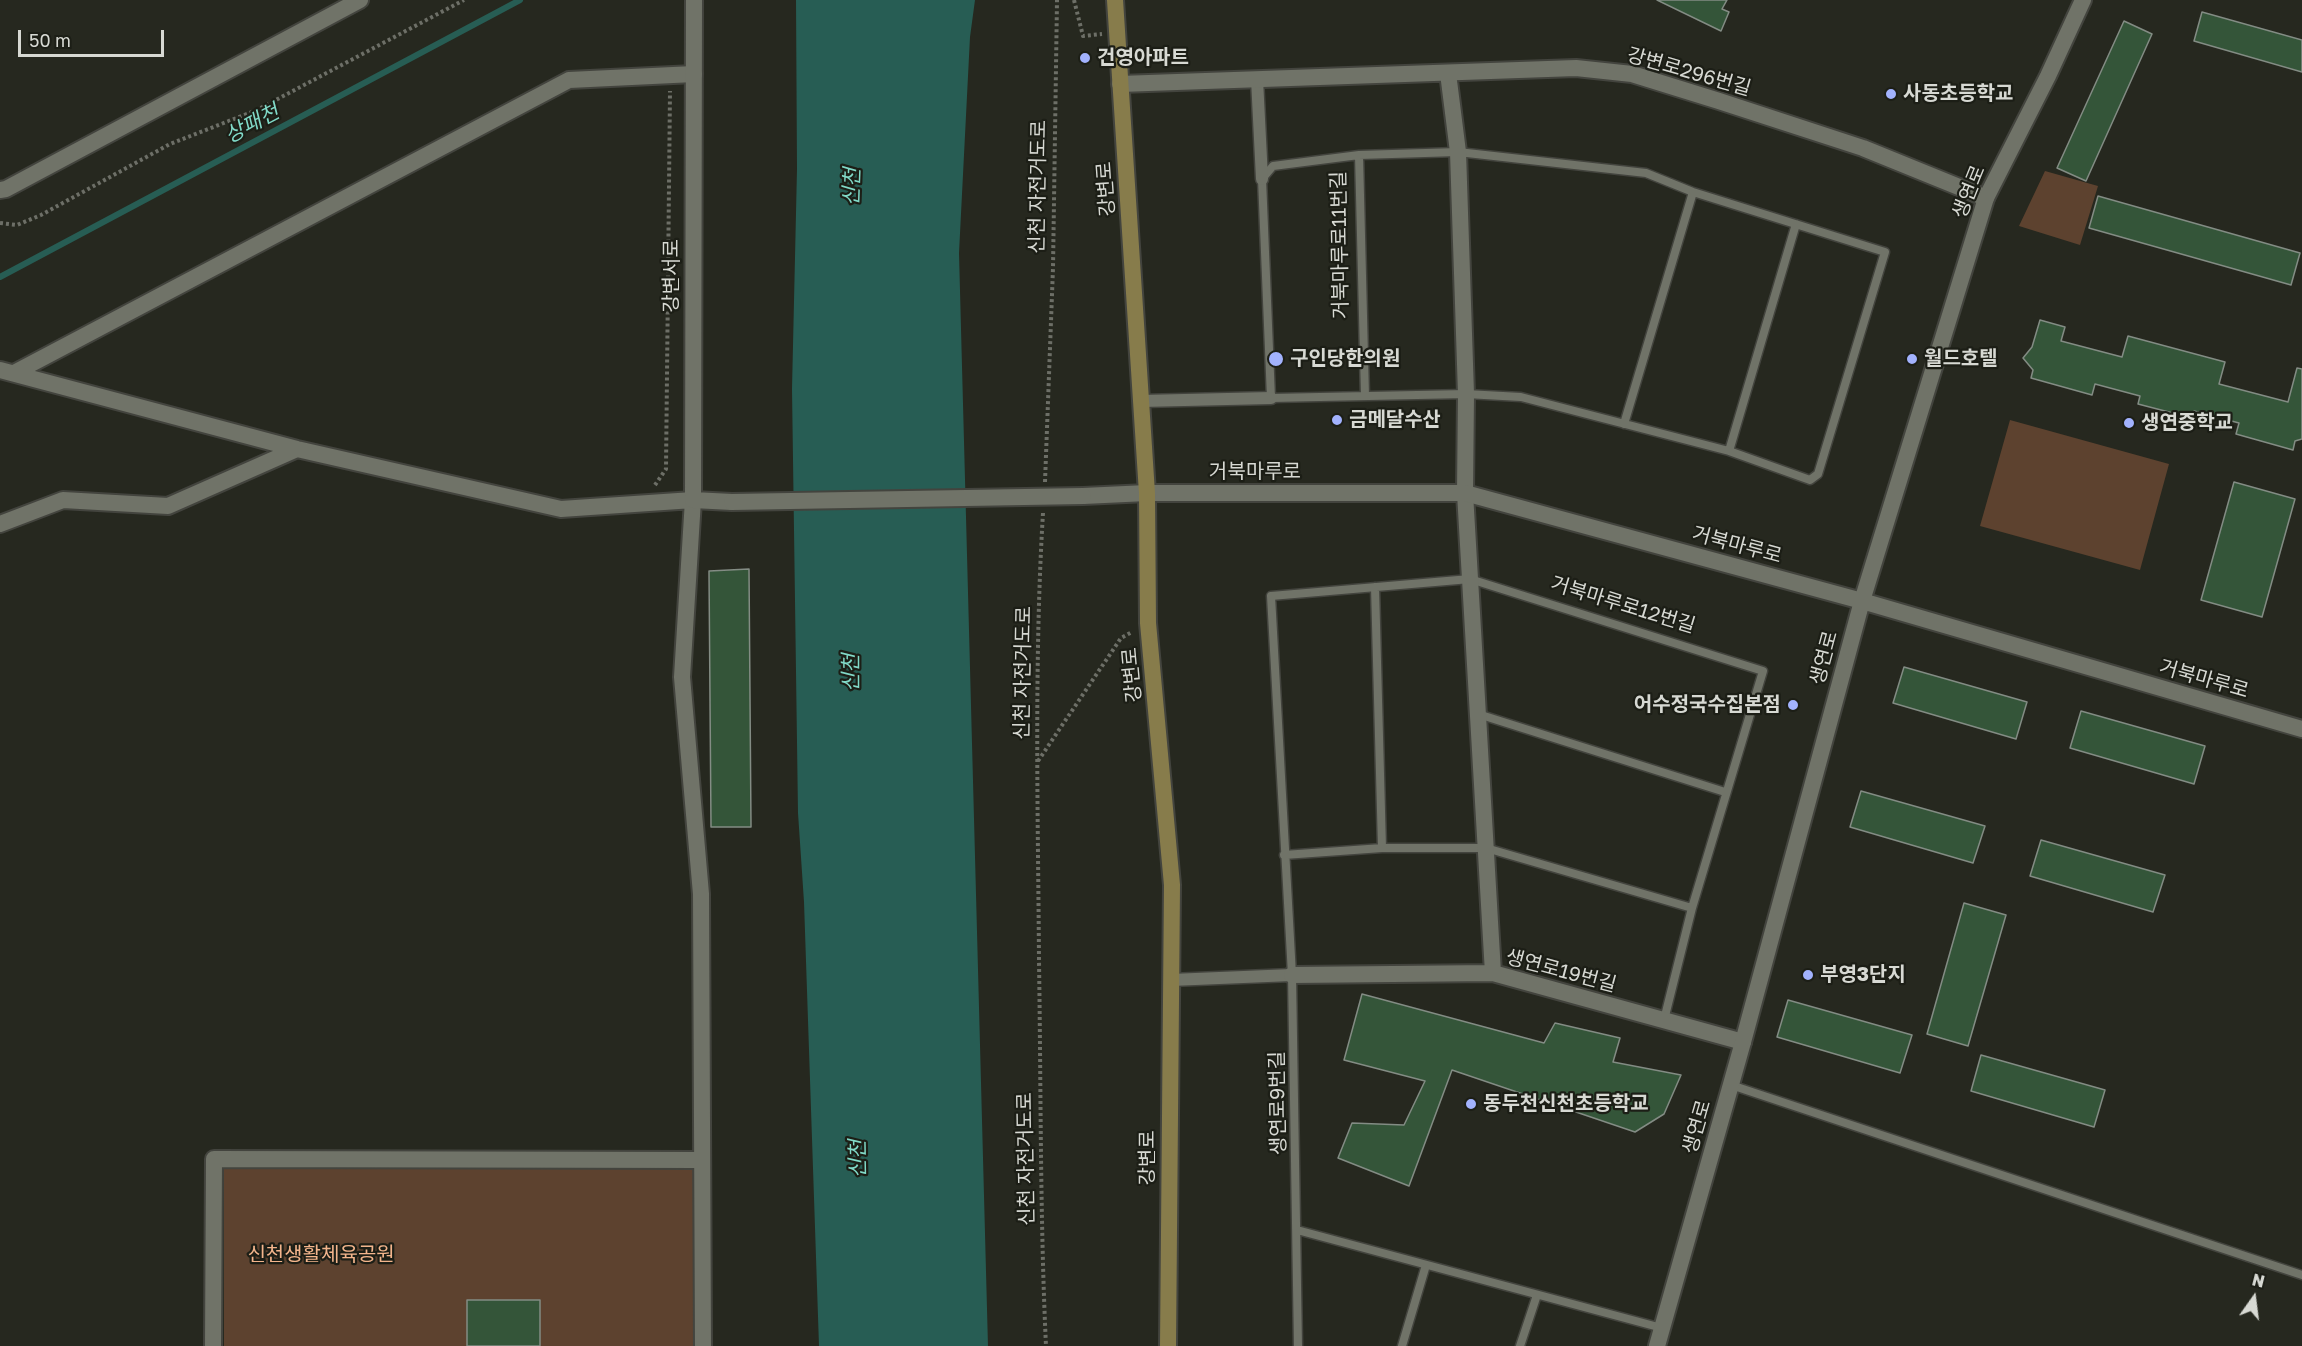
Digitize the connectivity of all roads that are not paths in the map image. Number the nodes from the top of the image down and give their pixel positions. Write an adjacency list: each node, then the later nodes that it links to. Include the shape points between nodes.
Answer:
1 (360, 0): 12 (street)
2 (694, 0): 6 (street, 강변서로)
3 (1115, 0): 8 (main road, 강변로)
4 (2083, 0): 14 (street, 생연로)
5 (1448, 72): 7 (street, 강변로296번길); 9 (street); 14 (street, 강변로296번길, via 1576,68 1632,74 1863,148)
6 (694, 74): 16 (street, via 569,80); 26 (street, 강변서로)
7 (1257, 79): 8 (street, 강변로296번길); 11 (street)
8 (1120, 84): 20 (main road, 강변로)
9 (1458, 152): 10 (lane, 거북마루로11번길); 13 (lane, 거북마루로11번길, via 1646,173); 17 (street)
10 (1359, 155): 11 (lane, via 1273,166); 18 (lane, 거북마루로11번길)
11 (1262, 179): 19 (lane)
12 (0, 190)
13 (1693, 192): 15 (lane); 21 (lane)
14 (1986, 198): 30 (street, 생연로)
15 (1796, 224): 23 (lane); 23 (lane, via 1885,252 1818,474 1810,480)
16 (7, 371): 22 (street, 거북마루로)
17 (1466, 394): 18 (lane); 21 (lane, via 1521,397); 25 (street)
18 (1365, 396): 19 (lane)
19 (1271, 398): 20 (street)
20 (1141, 401): 24 (main road, 강변로)
21 (1624, 424): 23 (lane)
22 (297, 449): 26 (street, 거북마루로, via 561,509); 27 (street, via 168,506 63,500)
23 (1729, 451)
24 (1147, 493): 25 (street, 거북마루로); 26 (street, 거북마루로, bridge); 40 (main road, 강변로, via 1148,623 1172,885)
25 (1465, 493): 28 (street); 30 (street, 거북마루로)
26 (693, 500): 44 (street, 강변서로, via 682,677 701,894)
27 (0, 524)
28 (1470, 579): 29 (lane, 거북마루로12번길); 31 (street); 33 (lane, 거북마루로12번길, via 1763,671)
29 (1375, 587): 34 (lane); 36 (lane, 거북마루로12번길, via 1271,596)
30 (1862, 601): 32 (street, 거북마루로); 42 (street, 생연로)
31 (1478, 714): 33 (lane); 35 (street)
32 (2302, 729)
33 (1725, 792): 37 (lane)
34 (1382, 848): 35 (lane); 36 (lane)
35 (1486, 848): 37 (lane); 38 (street)
36 (1284, 855): 39 (lane)
37 (1692, 908): 41 (lane)
38 (1493, 974): 39 (street, 생연로19번길); 41 (street, 생연로19번길)
39 (1292, 975): 40 (street, 생연로19번길); 45 (lane, 생연로9번길)
40 (1171, 980): 52 (main road, 강변로)
41 (1664, 1020): 42 (street, 생연로19번길)
42 (1743, 1042): 43 (street, 생연로)
43 (1731, 1085): 47 (lane); 49 (street, 생연로)
44 (701, 1160): 50 (street, via 214,1159); 51 (street, 강변서로)
45 (1297, 1230): 46 (lane); 53 (lane, 생연로9번길)
46 (1426, 1265): 48 (lane); 54 (lane)
47 (2302, 1275)
48 (1537, 1294): 49 (lane); 55 (lane)
49 (1662, 1328): 56 (street, 생연로)
50 (213, 1346)
51 (703, 1346)
52 (1167, 1346)
53 (1298, 1346)
54 (1402, 1346)
55 (1520, 1346)
56 (1657, 1346)

